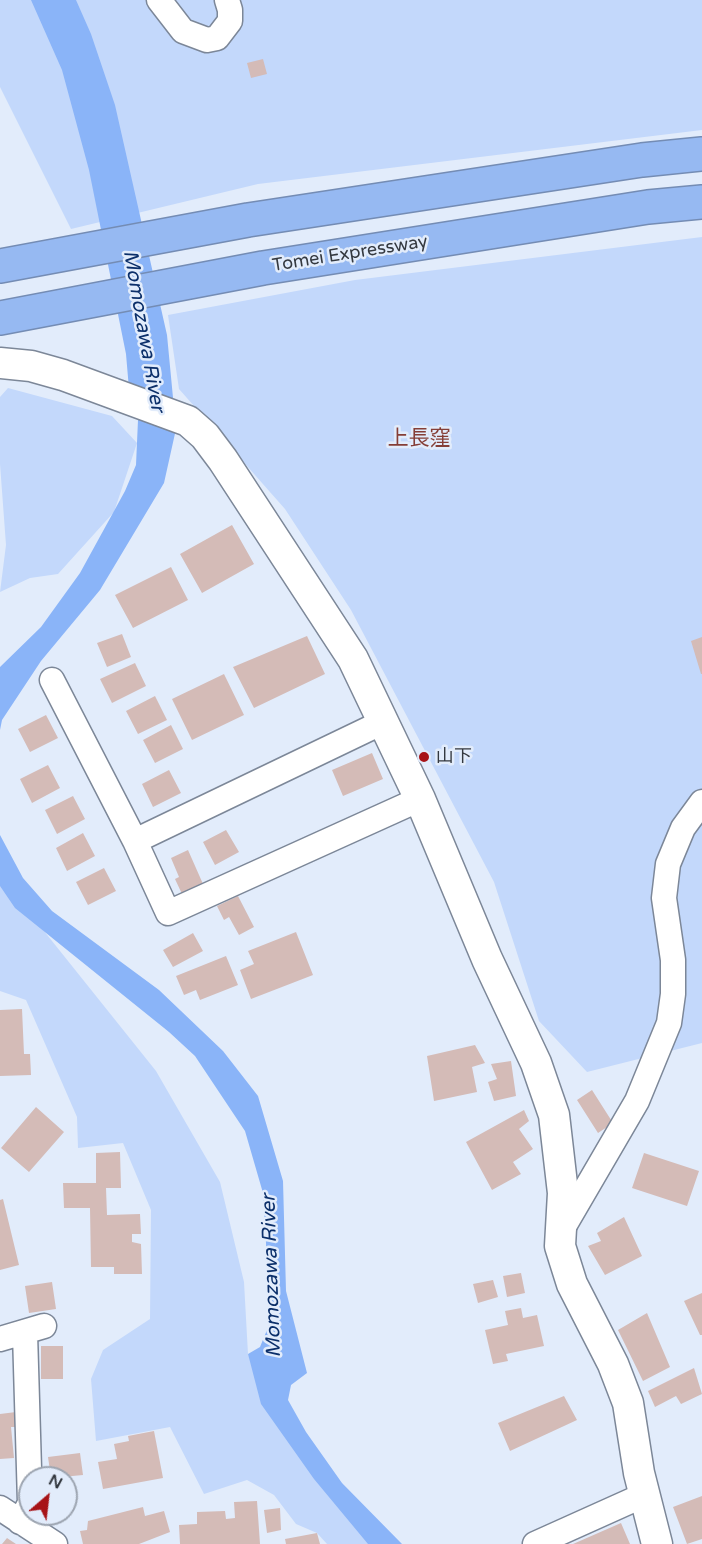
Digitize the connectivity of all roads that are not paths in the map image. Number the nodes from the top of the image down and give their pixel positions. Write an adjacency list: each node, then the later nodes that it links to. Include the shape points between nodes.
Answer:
1 (159, 0): 2 (street, via 183,31 207,40 217,38 230,21)
2 (227, 0)
3 (702, 154): 5 (highway, via 248,220)
4 (702, 202): 6 (highway, Tomei Expressway, via 648,207 263,268)
5 (0, 266)
6 (0, 318)
7 (0, 363): 9 (street, via 42,369 123,397 188,421 205,436 353,659)
8 (52, 680): 12 (street)
9 (383, 722): 10 (street); 12 (street)
10 (420, 799): 12 (street, via 168,913); 13 (street, via 536,1064 554,1115)
11 (702, 802): 13 (street, via 682,828 668,864 664,898 674,994 669,1023 636,1101)
12 (135, 841)
13 (563, 1228): 15 (street, via 560,1246 572,1284 613,1364 628,1403)
14 (0, 1340): 16 (street, via 34,1330 30,1503)
15 (644, 1495): 18 (street); 19 (street)
16 (6, 1516): 17 (street)
17 (55, 1544)
18 (535, 1544)
19 (657, 1544)

